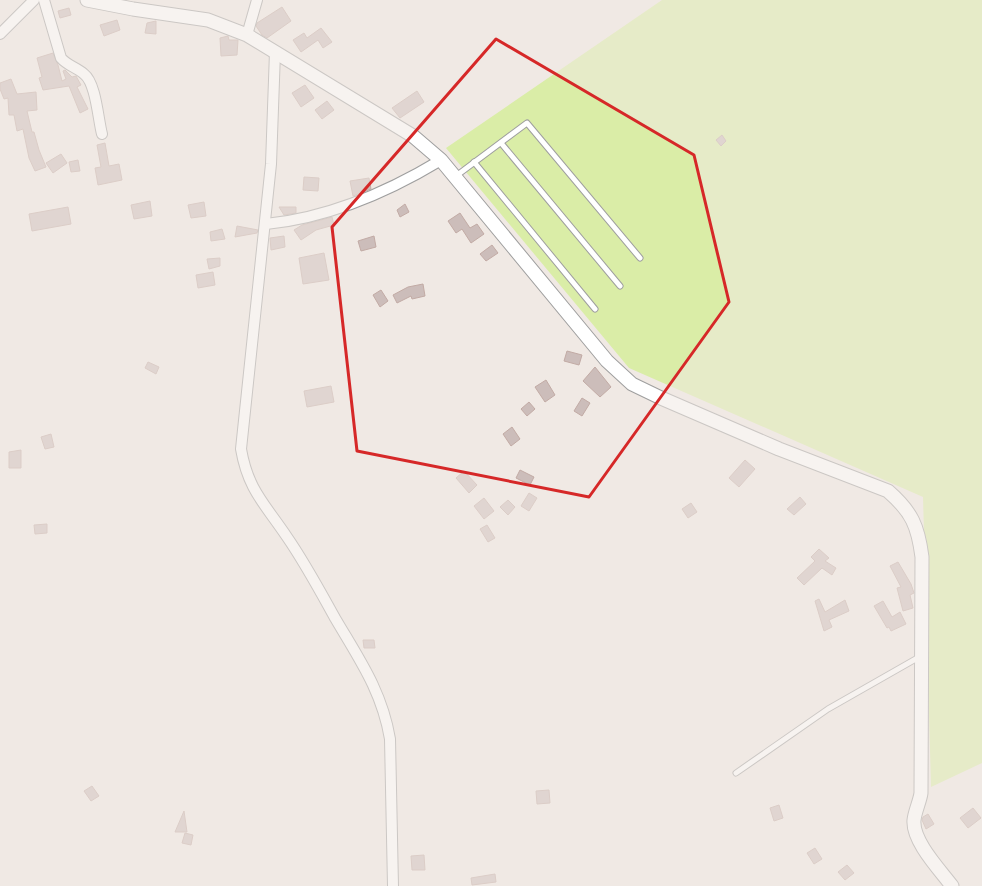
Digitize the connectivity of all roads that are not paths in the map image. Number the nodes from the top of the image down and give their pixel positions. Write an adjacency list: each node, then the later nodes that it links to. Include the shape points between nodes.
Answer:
1 (34, 0): 5 (street)
2 (44, 0): 8 (street, via 61,58 66,64 84,73 91,85)
3 (87, 0): 6 (street, via 208,20)
4 (257, 0): 6 (street)
5 (0, 34)
6 (247, 35): 7 (street)
7 (275, 52): 10 (street, via 413,136); 13 (street)
8 (102, 134)
9 (501, 143): 11 (lane); 14 (lane, via 528,123); 15 (lane)
10 (441, 160): 12 (street); 13 (street, via 381,192 304,219)
11 (474, 162): 12 (lane); 16 (lane)
12 (455, 177): 17 (street, via 607,362 632,384 778,449 888,491 901,503 914,522 922,557)
13 (266, 224): 19 (street, via 241,449 244,465 255,491 288,537 371,678 382,703 390,739)
14 (640, 258)
15 (620, 286)
16 (595, 309)
17 (922, 655): 18 (lane, via 828,709); 20 (street, via 921,793 914,819 915,828 926,850)
18 (736, 773)
19 (393, 886)
20 (952, 886)

